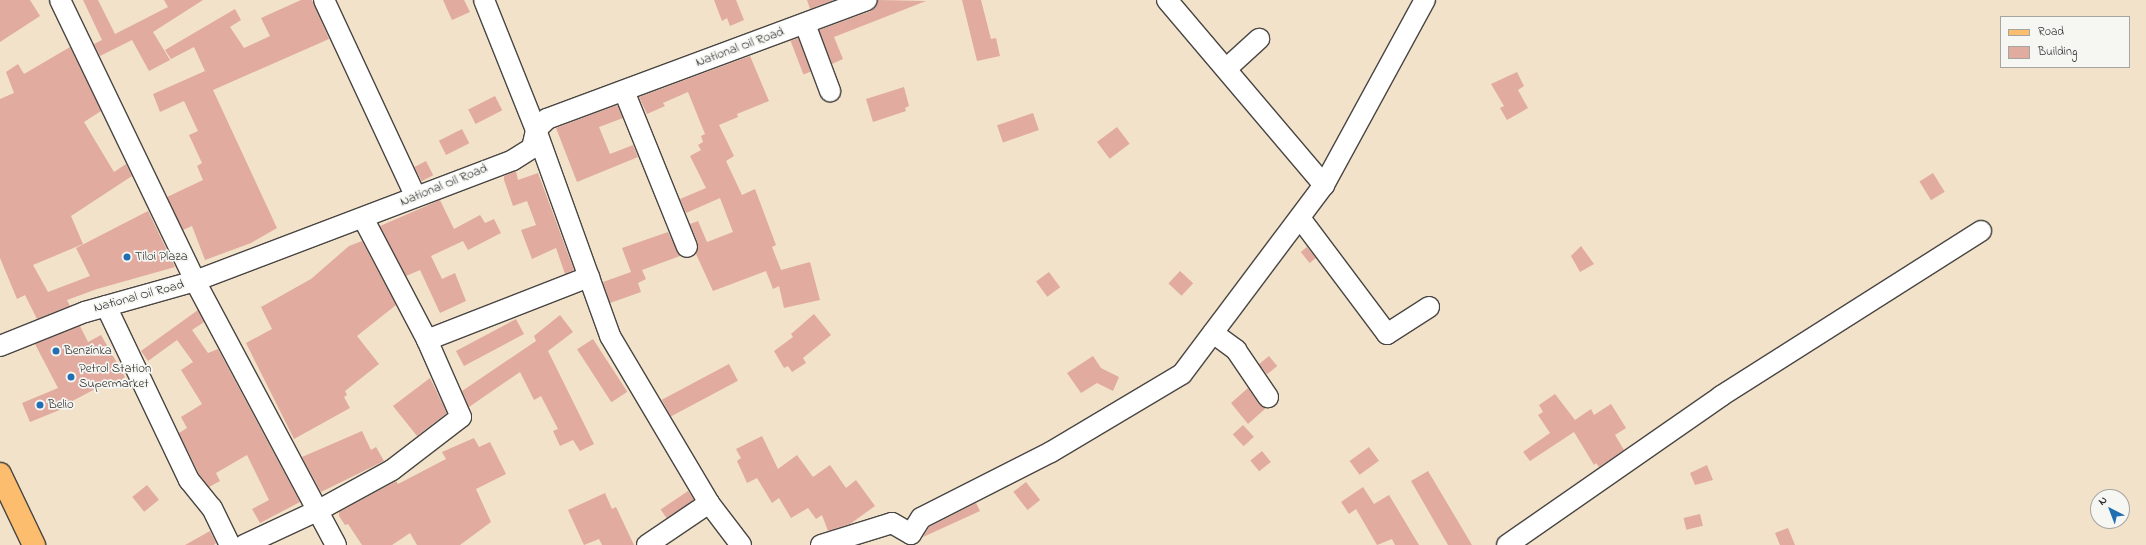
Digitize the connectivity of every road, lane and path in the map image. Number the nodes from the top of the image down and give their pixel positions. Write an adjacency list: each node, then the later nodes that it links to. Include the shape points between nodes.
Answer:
1 (60, 0): 20 (street)
2 (324, 0): 14 (street)
3 (484, 0): 12 (street)
4 (867, 0): 7 (street, National Oil Road)
5 (1167, 0): 9 (street)
6 (1426, 0): 13 (street)
7 (805, 24): 10 (street); 11 (street, National Oil Road)
8 (1259, 39): 9 (street)
9 (1226, 69): 13 (street)
10 (830, 91)
11 (624, 92): 12 (street, National Oil Road, via 547,119); 18 (street)
12 (536, 130): 14 (street, National Oil Road, via 532,148 513,160); 19 (street)
13 (1324, 185): 16 (street)
14 (416, 197): 15 (street, National Oil Road)
15 (363, 218): 20 (street, National Oil Road); 24 (street)
16 (1300, 218): 22 (street, via 1387,334); 23 (street)
17 (1982, 231): 31 (street, via 1721,396)
18 (687, 247)
19 (589, 277): 24 (street); 28 (street, via 610,336)
20 (194, 281): 21 (street, National Oil Road); 29 (street)
21 (106, 306): 25 (street, National Oil Road); 33 (street, via 189,480 212,508)
22 (1429, 307)
23 (1213, 333): 26 (street, via 1236,350); 30 (street, via 1182,374 1050,452 921,518)
24 (427, 340): 29 (street, via 461,417 392,470)
25 (0, 346)
26 (1268, 397)
27 (0, 474): 32 (main road)
28 (709, 503): 36 (street); 37 (street)
29 (318, 510): 34 (street); 35 (street)
30 (916, 539): 38 (street, via 892,523)
31 (1515, 543)
32 (34, 545)
33 (230, 545)
34 (244, 545)
35 (336, 545)
36 (647, 545)
37 (741, 545)
38 (821, 545)

